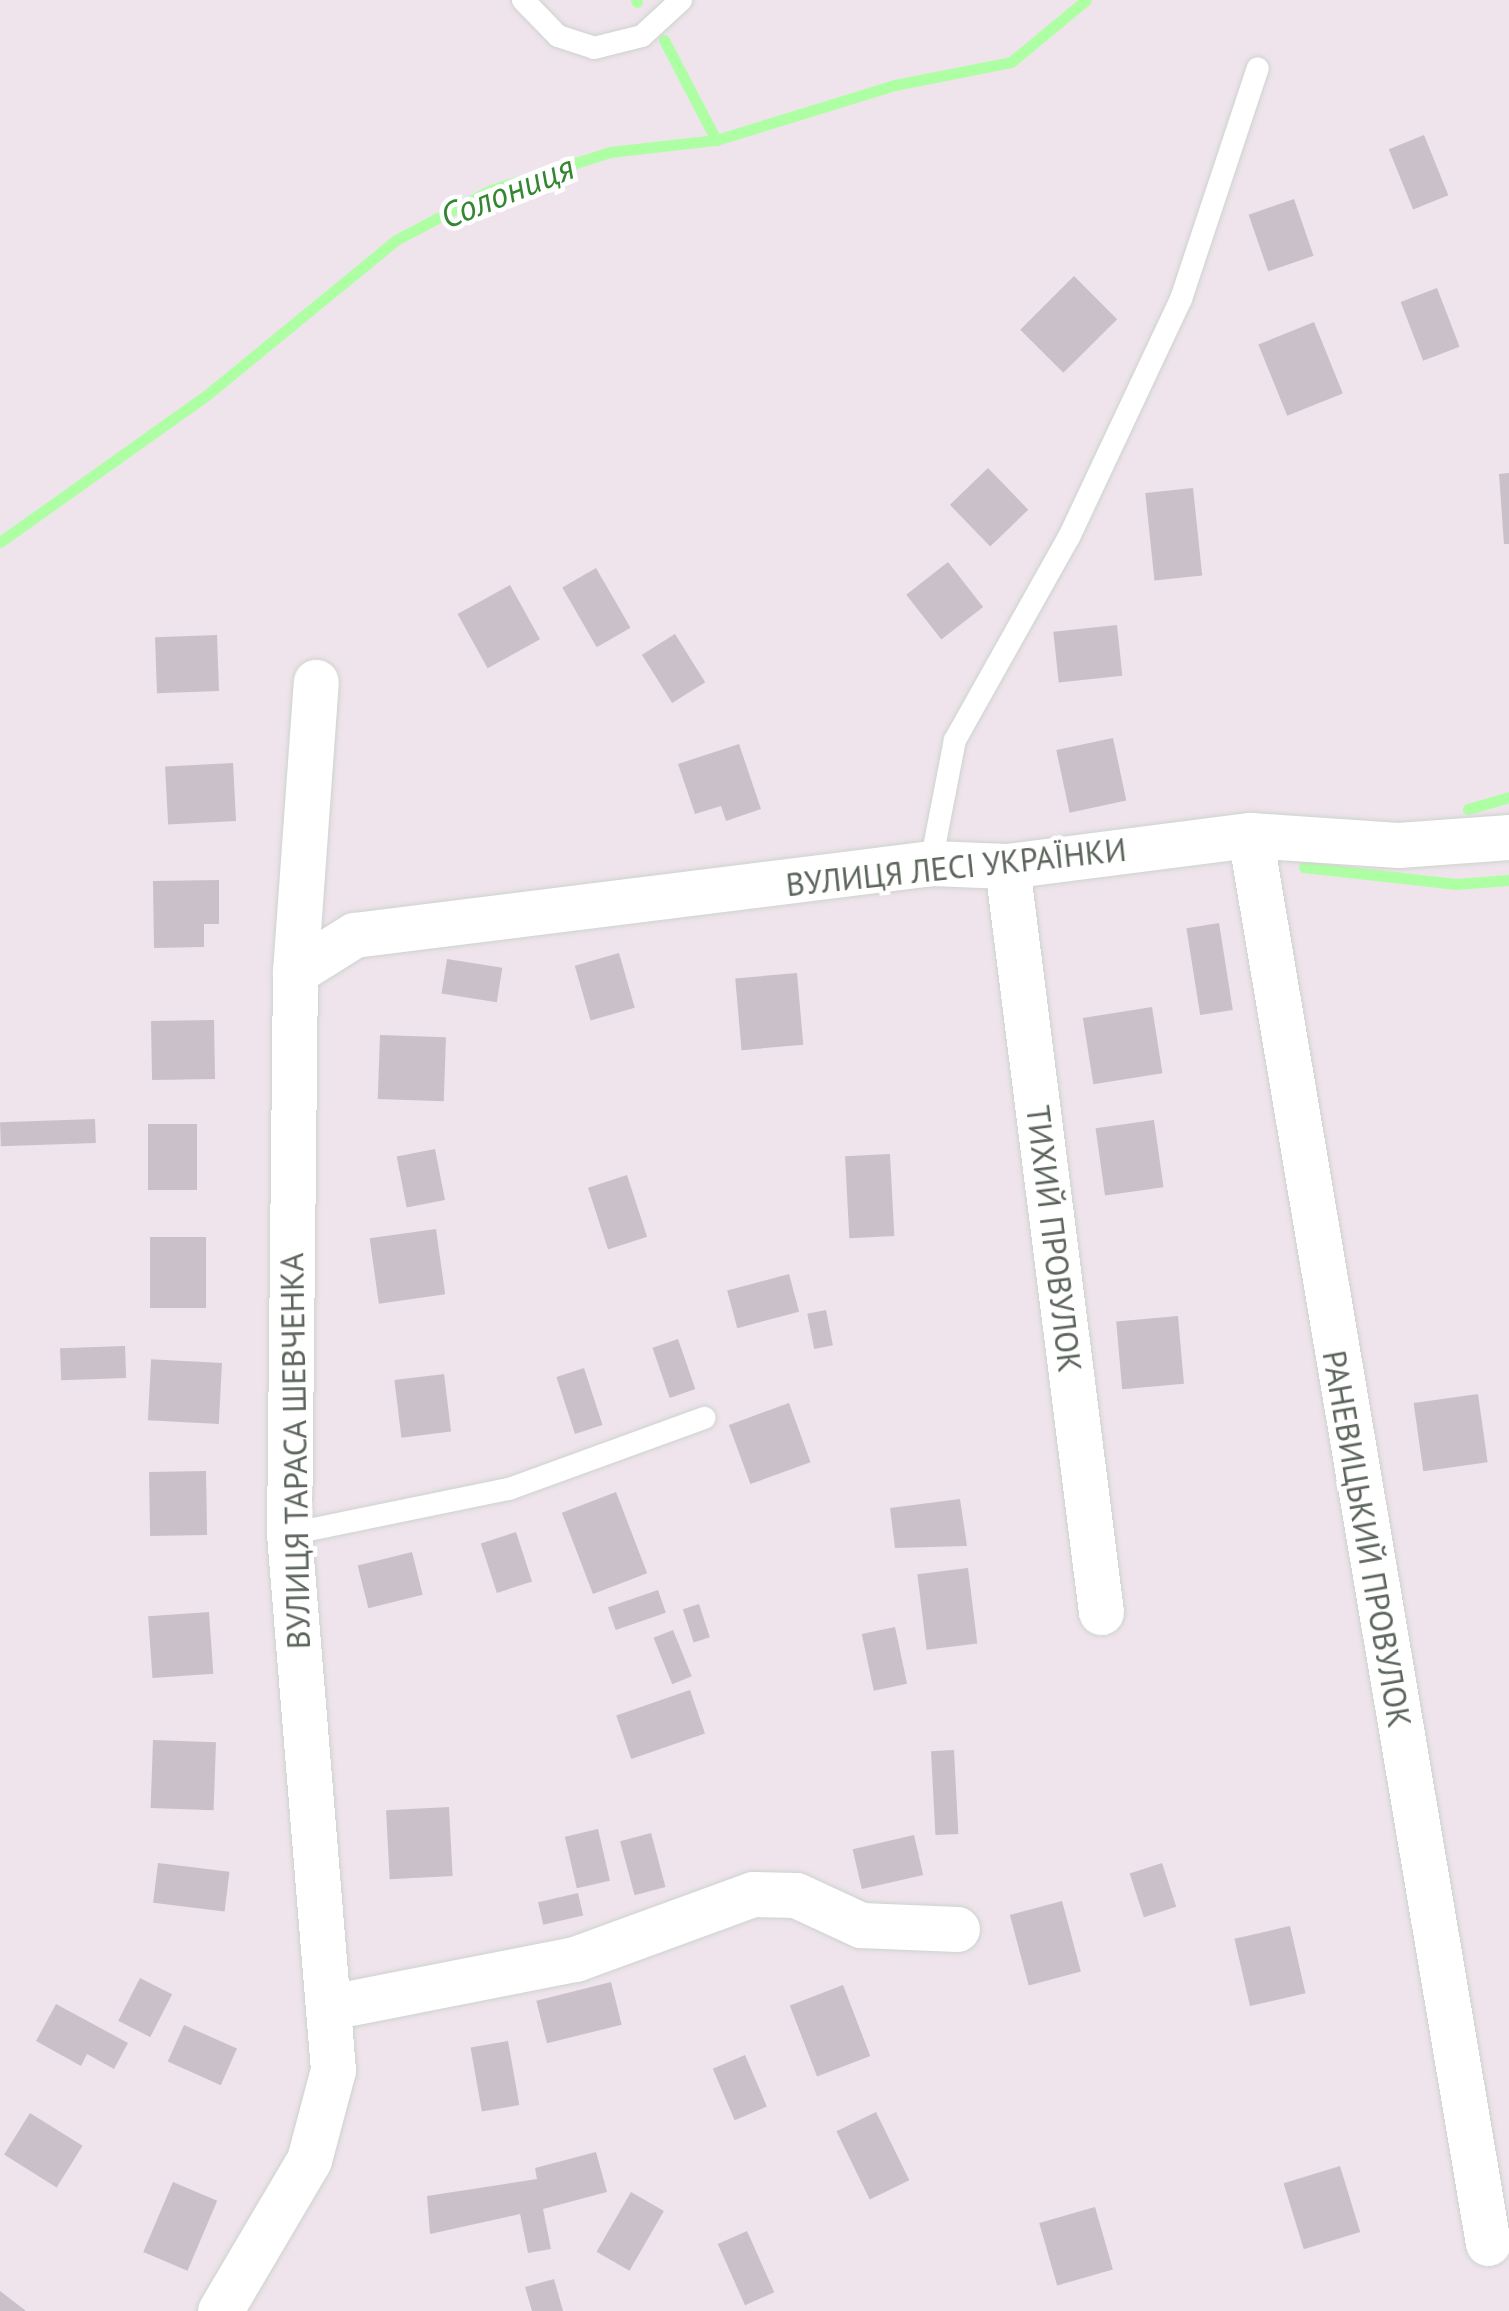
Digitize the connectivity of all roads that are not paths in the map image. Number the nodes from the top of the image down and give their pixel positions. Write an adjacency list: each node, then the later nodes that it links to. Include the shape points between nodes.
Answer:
1 (523, 0): 2 (lane, via 558,36 594,48 642,36)
2 (680, 0)
3 (1258, 68): 7 (lane, via 1181,299 1068,537 956,740)
4 (316, 682): 9 (street, ВУЛИЦЯ ТАРАСА ШЕВЧЕНКА)
5 (1250, 835): 6 (street, ВУЛИЦЯ ЛЕСІ УКРАЇНКИ, via 1398,845); 8 (street, ВУЛИЦЯ ЛЕСІ УКРАЇНКИ); 15 (street, РАНЕВИЦЬКИЙ ПРОВУЛОК)
6 (1509, 837)
7 (931, 863): 8 (street, ВУЛИЦЯ ЛЕСІ УКРАЇНКИ); 9 (street, ВУЛИЦЯ ЛЕСІ УКРАЇНКИ, via 354,935)
8 (1007, 866): 12 (street, ТИХИЙ ПРОВУЛОК)
9 (295, 972): 11 (street, ВУЛИЦЯ ТАРАСА ШЕВЧЕНКА)
10 (704, 1418): 11 (lane, via 509,1490)
11 (290, 1534): 14 (street, ВУЛИЦЯ ТАРАСА ШЕВЧЕНКА, via 308,1844)
12 (1101, 1612)
13 (957, 1929): 14 (street, via 860,1925 796,1895 753,1894 575,1959)
14 (330, 2008): 16 (street, ВУЛИЦЯ ТАРАСА ШЕВЧЕНКА, via 330,2092 309,2160)
15 (1488, 2243)
16 (220, 2311)

